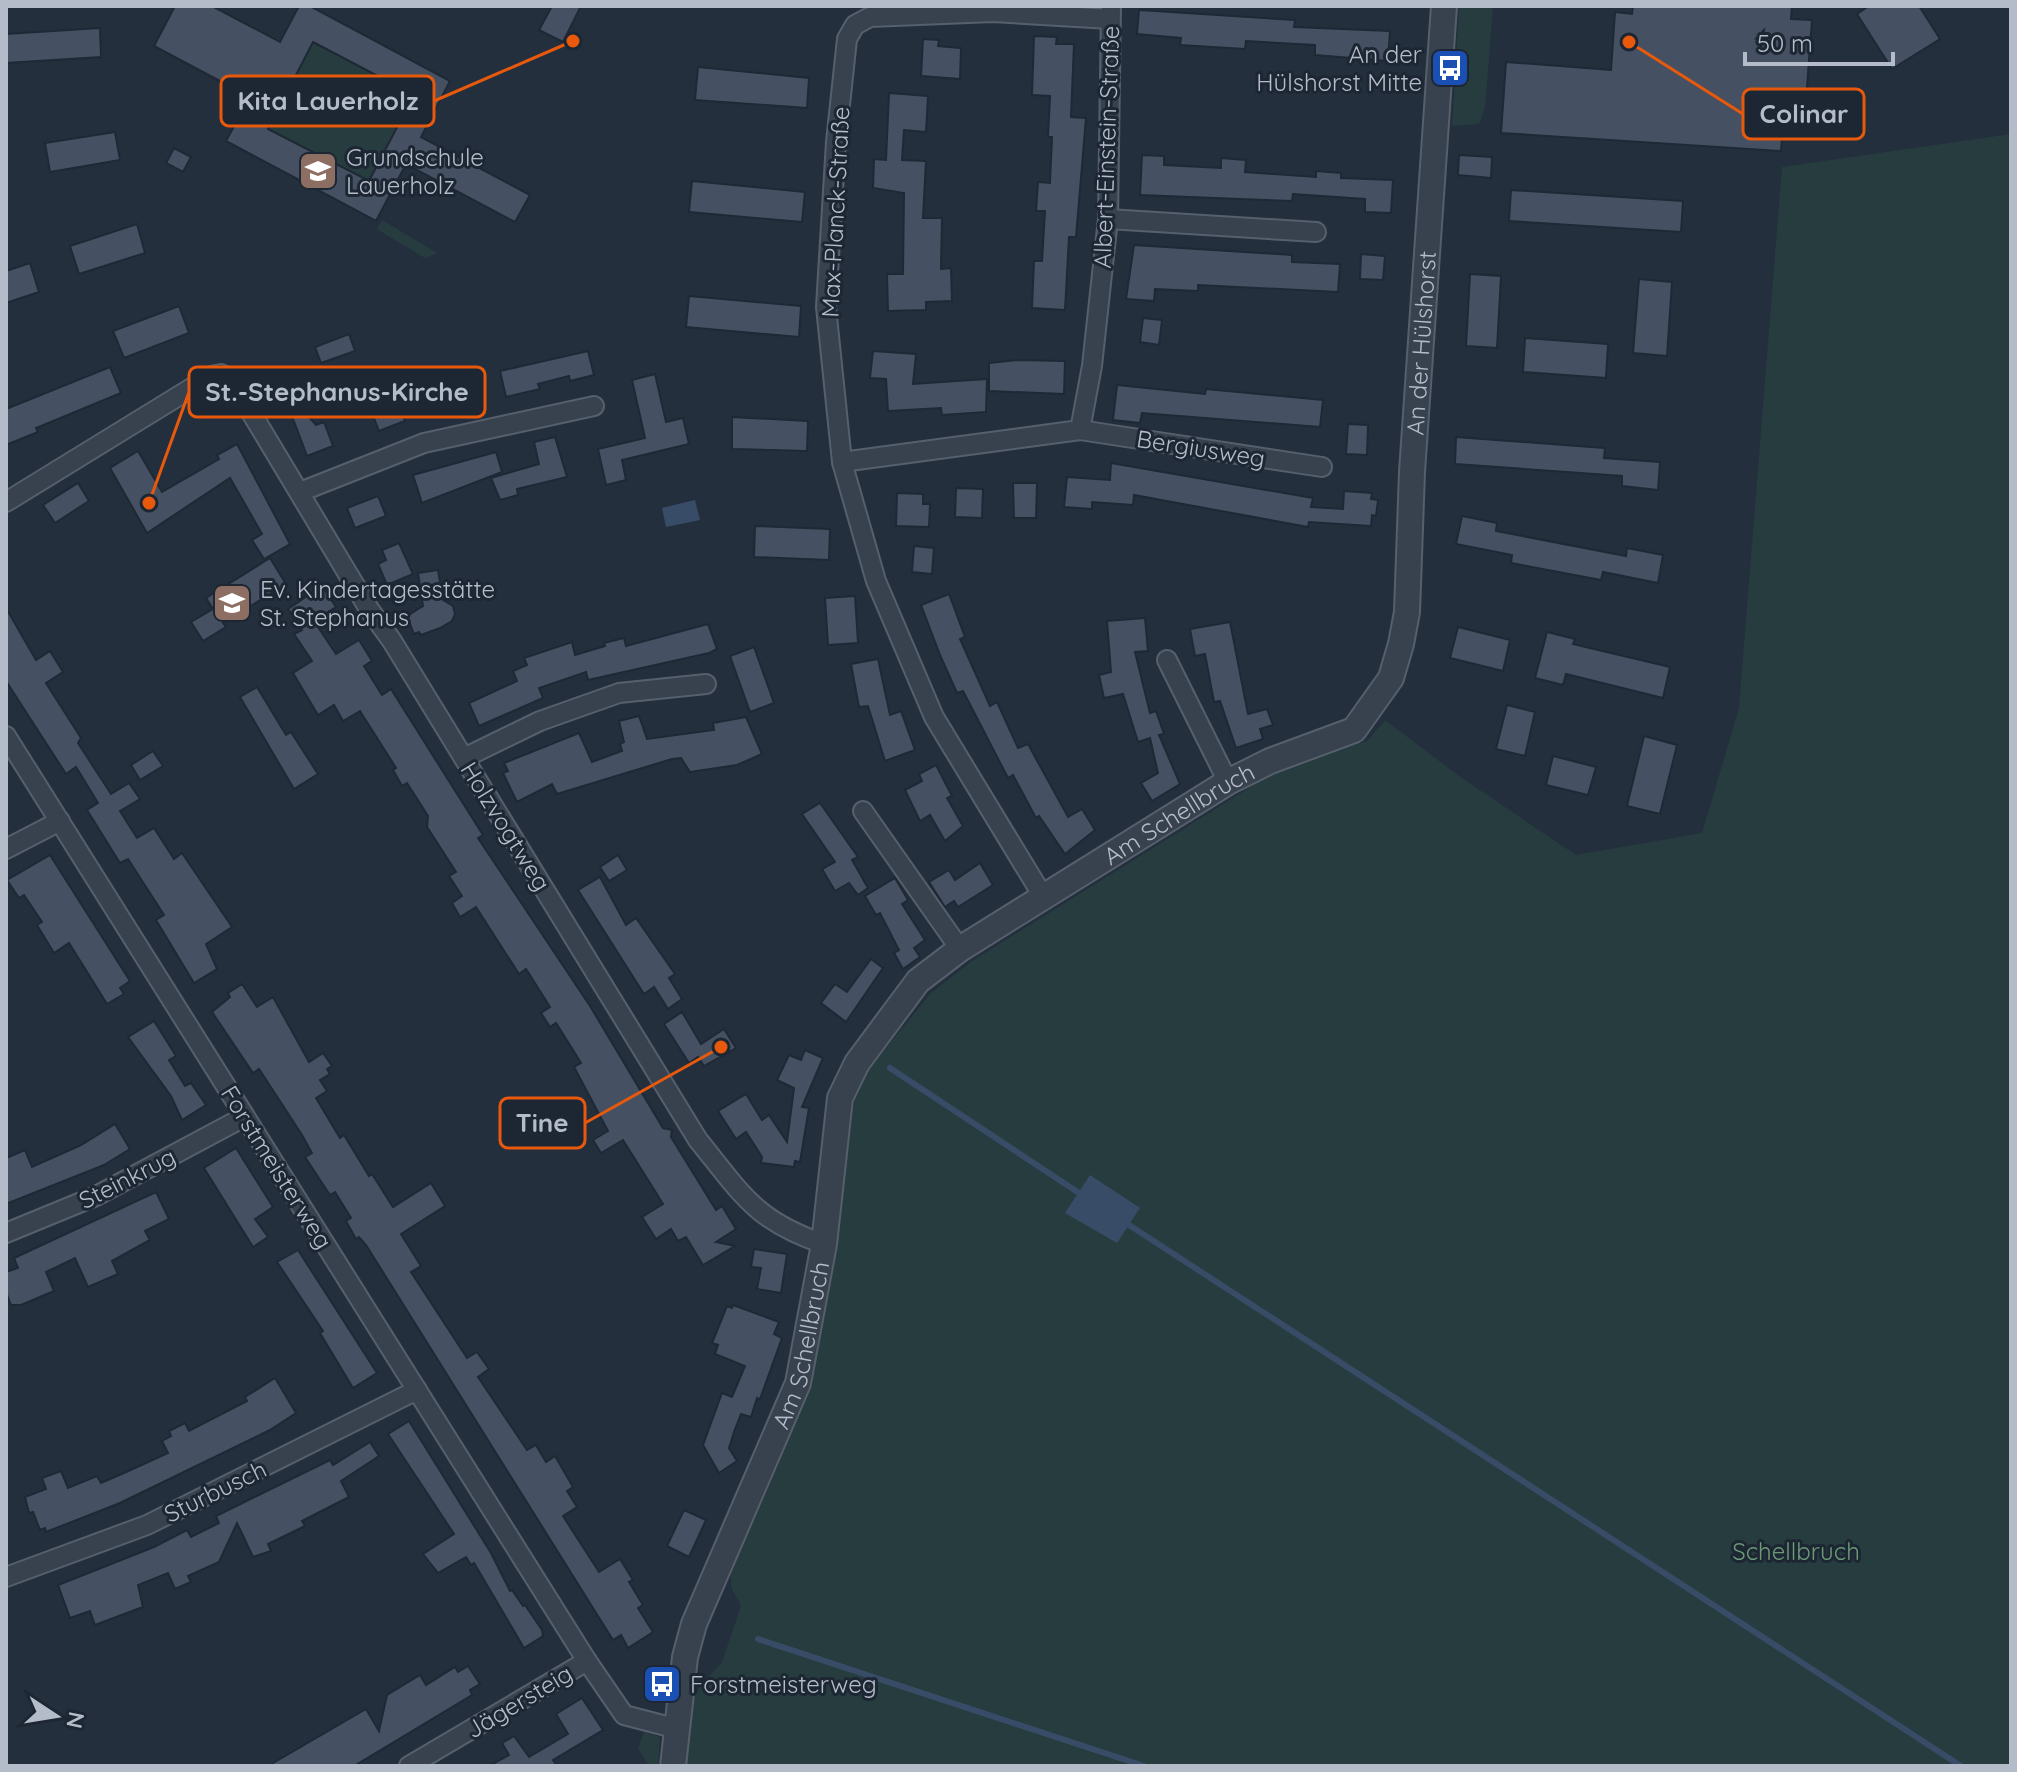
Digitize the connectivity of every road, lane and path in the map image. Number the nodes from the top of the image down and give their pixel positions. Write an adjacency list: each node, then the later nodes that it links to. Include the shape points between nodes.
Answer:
1 (1444, 6): 12 (street, An der Hülshorst, via 1407,612)
2 (1110, 12): 3 (street, Albert-Einstein-Straße); 7 (street, Max-Planck-Straße, via 870,17 855,25 847,39 836,142 826,307)
3 (1108, 219): 4 (street); 6 (street, Albert-Einstein-Straße)
4 (1316, 232)
5 (594, 406): 9 (street, via 424,443)
6 (1080, 430): 7 (street); 8 (street, Bergiusweg)
7 (842, 462): 20 (street, Max-Planck-Straße, via 876,581 934,717)
8 (1322, 467)
9 (300, 492): 10 (street, Holzvogtweg, via 231,379 221,374); 15 (street, Holzvogtweg)
10 (6, 502)
11 (1167, 660): 16 (street)
12 (1391, 678): 16 (street, Am Schellbruch, via 1354,730)
13 (706, 684): 15 (street, via 619,693 540,721)
14 (6, 736): 18 (street, Forstmeisterweg)
15 (464, 758): 24 (street, Holzvogtweg, via 698,1140 757,1212 792,1234)
16 (1228, 782): 20 (street, Am Schellbruch)
17 (863, 811): 21 (street)
18 (60, 821): 19 (street); 22 (street, Forstmeisterweg)
19 (6, 849)
20 (1044, 898): 21 (street, Am Schellbruch)
21 (960, 949): 24 (street, Am Schellbruch, via 918,981 857,1063 840,1098)
22 (244, 1117): 23 (street, Steinkrug, via 96,1196); 25 (street, Forstmeisterweg)
23 (6, 1233)
24 (824, 1244): 28 (street, Am Schellbruch, via 798,1383 694,1624)
25 (417, 1390): 26 (street, Sturbusch, via 147,1525); 27 (street, Forstmeisterweg)
26 (6, 1577)
27 (587, 1661): 28 (street, Forstmeisterweg, via 624,1715); 29 (street, Jägersteig)
28 (674, 1728): 30 (street, Am Schellbruch)
29 (409, 1766)
30 (673, 1766)

